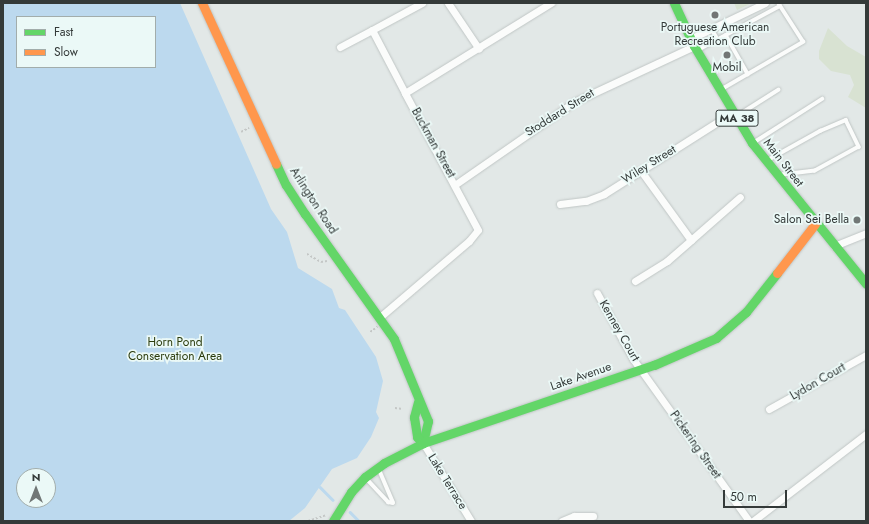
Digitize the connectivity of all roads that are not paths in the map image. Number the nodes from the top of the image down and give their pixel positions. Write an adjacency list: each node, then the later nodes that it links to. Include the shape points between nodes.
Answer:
1 (202, 3): 35 (street, Arlington Road, via 286,185)
2 (422, 3): 9 (street)
3 (448, 3): 14 (street)
4 (551, 3): 14 (street)
5 (674, 3): 12 (street, Main Street / MA 38)
6 (765, 3): 8 (street, Stoddard Street)
7 (779, 5): 10 (lane); 15 (lane, via 804,42)
8 (712, 29): 11 (lane); 12 (street, Stoddard Street)
9 (372, 30): 13 (street); 18 (street, Buckman Street)
10 (726, 35): 11 (lane); 15 (lane)
11 (718, 40): 12 (lane)
12 (694, 45): 16 (street, Main Street / MA 38); 25 (street, Stoddard Street, via 574,102)
13 (340, 46)
14 (479, 49): 18 (street)
15 (748, 74): 16 (lane)
16 (720, 90): 20 (street, Main Street / MA 38)
17 (778, 90): 20 (lane)
18 (405, 93): 25 (street, Buckman Street)
19 (822, 99): 21 (lane)
20 (734, 114): 21 (street, Main Street / MA 38); 23 (street, Wiley Street)
21 (752, 143): 22 (street, Main Street / MA 38)
22 (766, 162): 24 (street, Main Street / MA 38); 24 (lane, via 820,131 846,120 859,147 815,171)
23 (641, 171): 27 (street, Wiley Street, via 595,198); 30 (street)
24 (776, 176): 28 (street, Main Street / MA 38)
25 (456, 184): 35 (street, Buckman Street, via 476,222 477,232)
26 (740, 197): 30 (street)
27 (560, 204)
28 (816, 224): 31 (street, Main Street / MA 38); 37 (street, Lake Avenue, via 766,289 730,328 698,348)
29 (866, 233): 31 (street)
30 (691, 240): 32 (street, via 667,262)
31 (834, 246): 33 (street, Main Street / MA 38)
32 (635, 281)
33 (866, 284)
34 (597, 293): 37 (street, Kenney Court)
35 (380, 317): 38 (street, Arlington Road, via 398,349)
36 (866, 355): 39 (street, Lydon Court)
37 (641, 370): 41 (street, Lake Avenue); 48 (street, Pickering Street)
38 (418, 402): 41 (street, Arlington Road, via 428,421); 41 (street, via 414,417 417,437)
39 (770, 409)
40 (866, 434): 49 (street)
41 (423, 443): 42 (street, Lake Avenue); 46 (street, Lake Terrace)
42 (378, 467): 43 (street, Lake Avenue); 43 (lane, via 393,502 388,502)
43 (365, 477): 45 (street, Lake Avenue, via 357,484)
44 (593, 516): 47 (street, via 579,516)
45 (334, 518)
46 (471, 521)
47 (562, 521)
48 (750, 521)
49 (753, 521)

